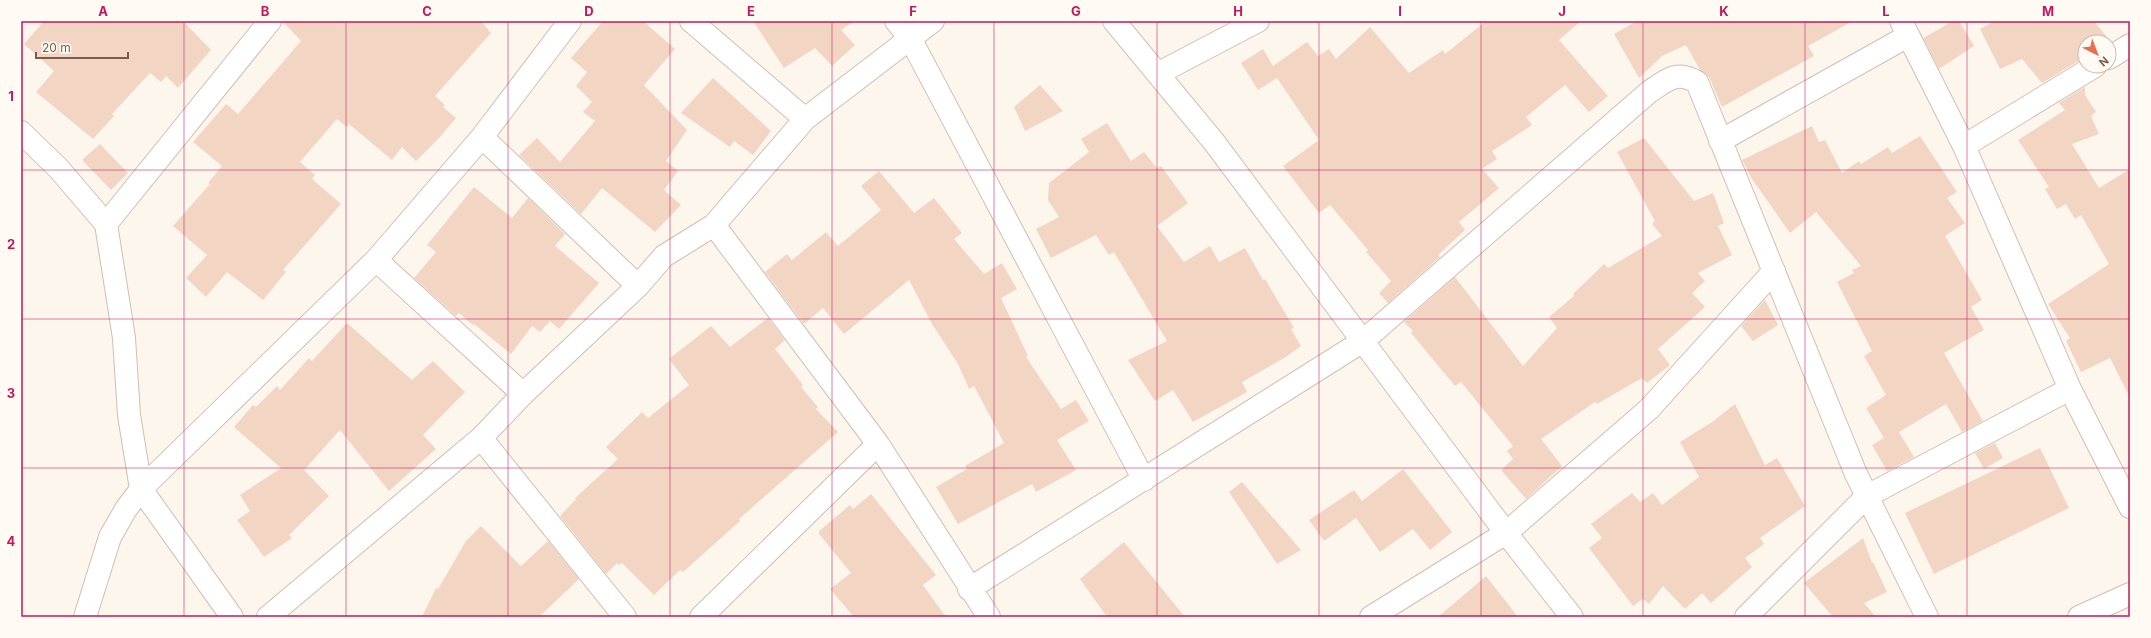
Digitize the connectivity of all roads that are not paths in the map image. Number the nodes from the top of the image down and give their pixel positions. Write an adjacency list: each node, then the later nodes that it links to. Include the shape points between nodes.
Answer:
1 (270, 21): 19 (street)
2 (570, 21): 16 (street)
3 (691, 21): 14 (street)
4 (896, 21): 9 (street)
5 (933, 21): 9 (street)
6 (1114, 21): 12 (street)
7 (1258, 21): 12 (street)
8 (1904, 29): 17 (street); 18 (street)
9 (910, 38): 14 (street); 29 (street)
10 (2130, 45): 11 (street)
11 (2117, 53)
12 (1159, 73): 24 (street)
13 (2082, 74): 18 (street)
14 (805, 119): 20 (street)
15 (21, 132): 19 (street, via 59,169)
16 (482, 137): 21 (street); 23 (street)
17 (1720, 141): 22 (street); 24 (street, via 1697,82 1687,77 1671,77 1650,92)
18 (1964, 146): 25 (street)
19 (106, 224): 30 (street, via 124,338 130,415)
20 (714, 225): 23 (street, via 664,256); 28 (street)
21 (376, 260): 26 (street); 30 (street)
22 (1774, 271): 31 (street); 33 (street, via 1649,409)
23 (638, 286): 26 (street)
24 (1363, 341): 29 (street); 33 (street)
25 (2070, 389): 31 (street); 32 (street)
26 (523, 394): 27 (street)
27 (481, 438): 38 (street); 39 (street)
28 (878, 444): 34 (street); 40 (street)
29 (1144, 480): 34 (street)
30 (141, 489): 36 (street, via 110,537); 37 (street)
31 (1867, 496): 44 (street); 45 (street)
32 (2130, 506)
33 (1506, 533): 42 (street); 43 (street)
34 (969, 589): 41 (street)
35 (2130, 594): 46 (street)
36 (85, 617)
37 (232, 617)
38 (268, 617)
39 (625, 617)
40 (701, 617)
41 (988, 617)
42 (1371, 617)
43 (1572, 617)
44 (1746, 617)
45 (1927, 617)
46 (2079, 617)

